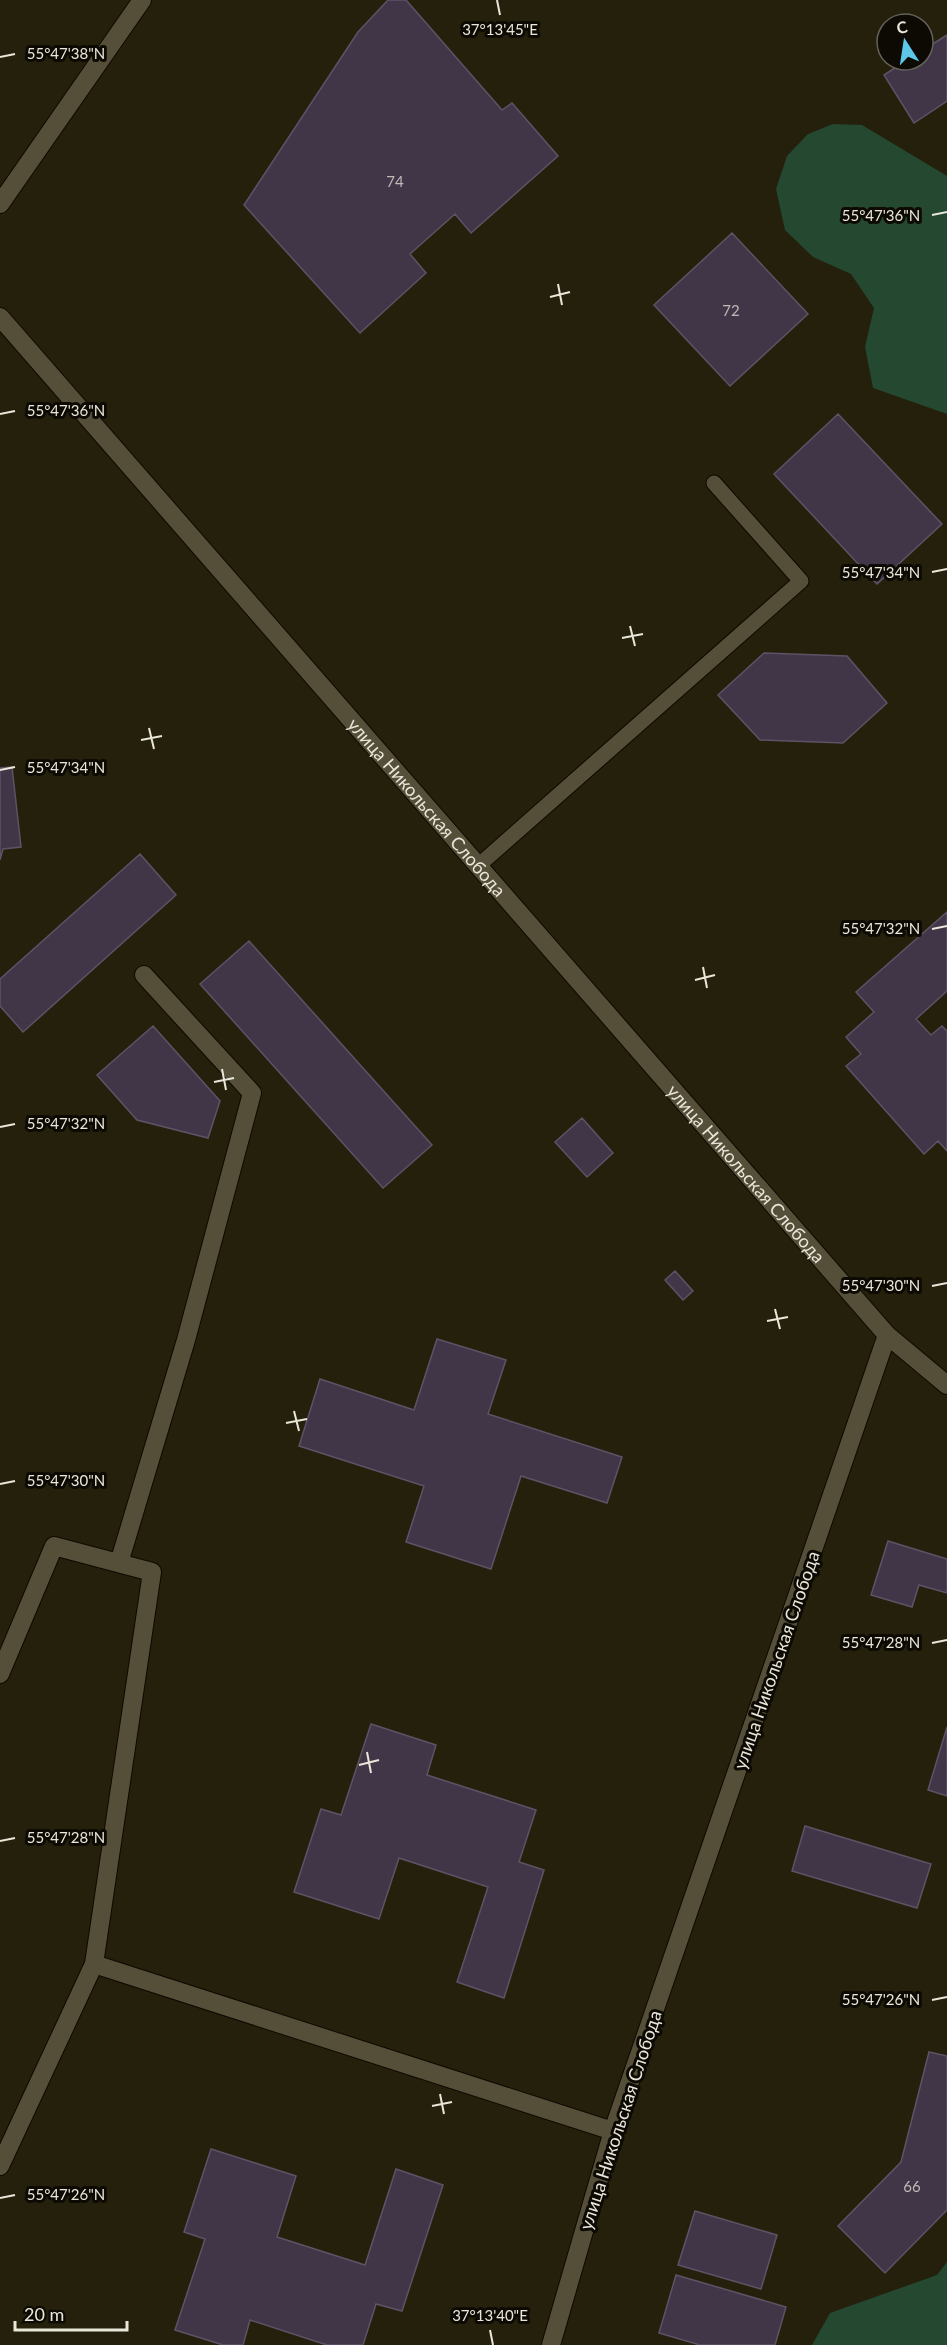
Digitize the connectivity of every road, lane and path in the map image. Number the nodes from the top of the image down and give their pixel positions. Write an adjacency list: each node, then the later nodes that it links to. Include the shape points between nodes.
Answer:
1 (142, 0): 2 (street)
2 (0, 204)
3 (0, 317): 5 (street, улица Никольская Слобода)
4 (714, 483): 5 (lane, via 801,581)
5 (478, 866): 7 (street, улица Никольская Слобода)
6 (144, 975): 9 (street, via 252,1093 186,1340)
7 (887, 1335): 8 (street); 12 (street, улица Никольская Слобода)
8 (947, 1385)
9 (119, 1563): 10 (street, via 54,1546); 11 (street, via 152,1572)
10 (0, 1674)
11 (94, 1964): 12 (street); 13 (street)
12 (613, 2131): 14 (street, улица Никольская Слобода)
13 (0, 2166)
14 (550, 2345)

